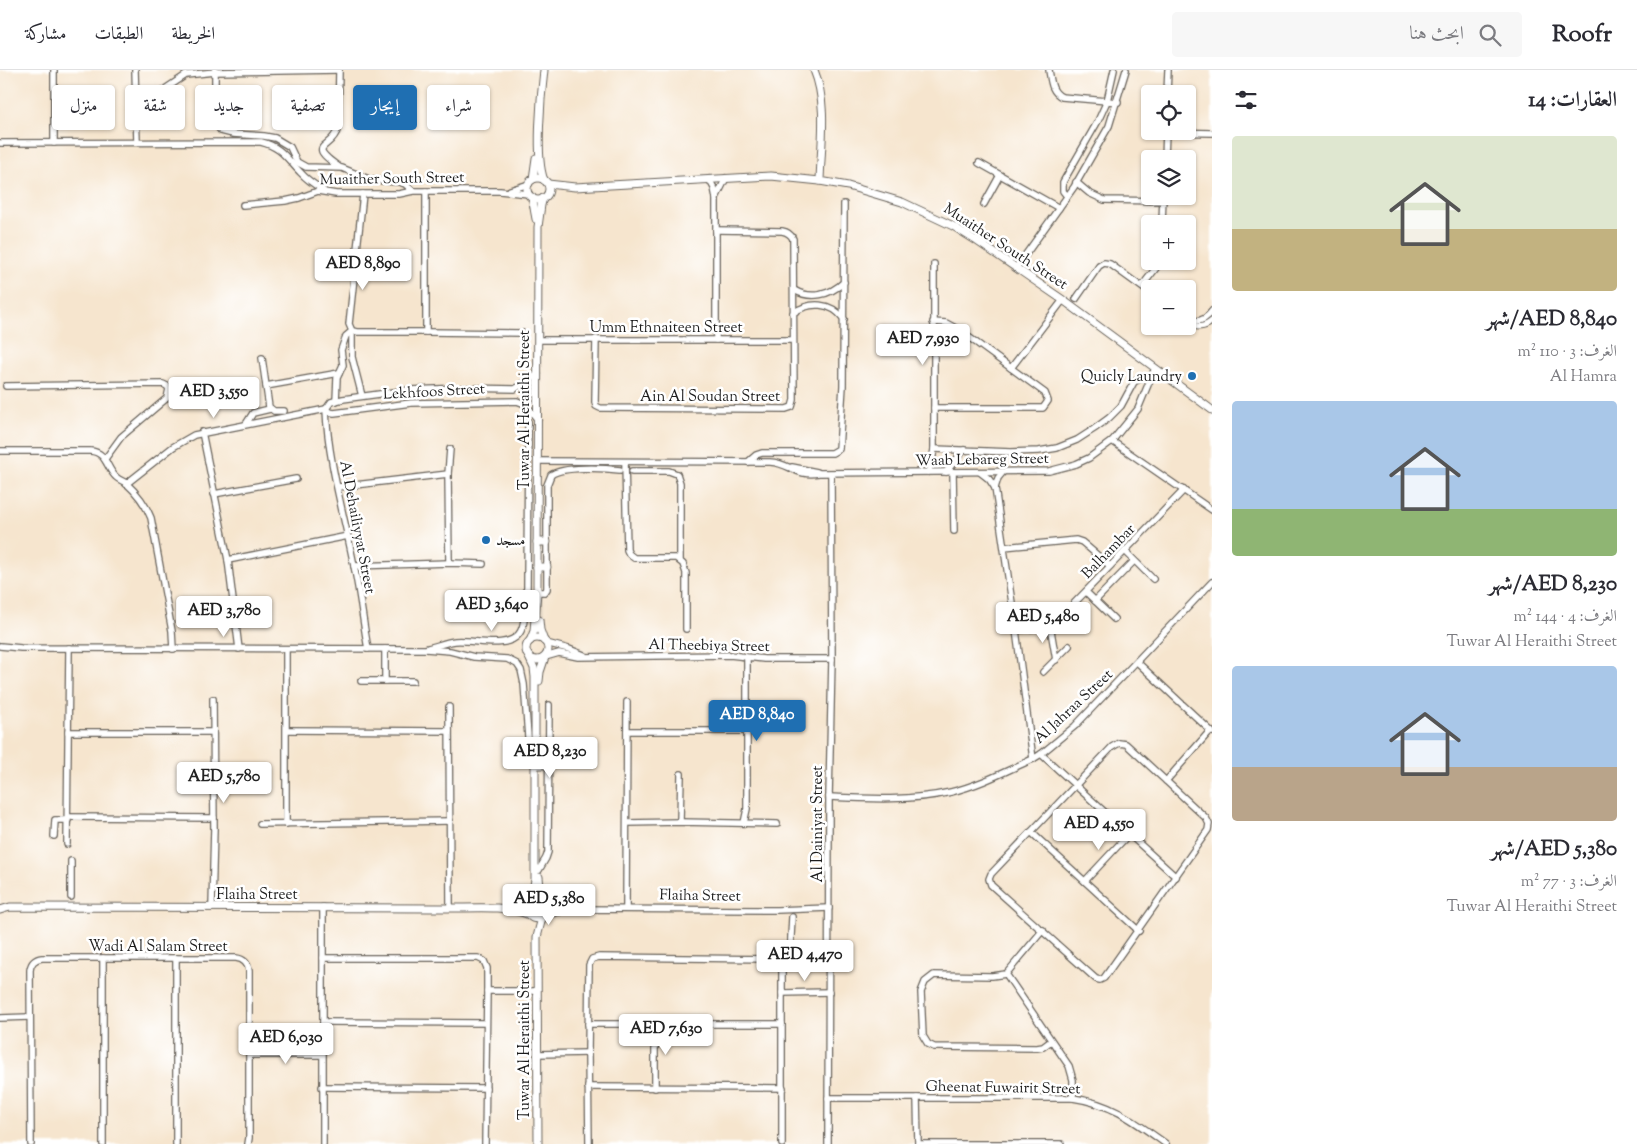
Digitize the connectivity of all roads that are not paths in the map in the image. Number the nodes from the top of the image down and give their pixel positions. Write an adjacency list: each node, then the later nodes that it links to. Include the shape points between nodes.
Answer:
1 (54, 70): 22 (street)
2 (135, 70): 12 (street)
3 (340, 70): 11 (street); 24 (street, via 338,128 322,150 324,156)
4 (539, 70): 29 (street, via 536,164)
5 (544, 70): 30 (street, via 540,102 540,162)
6 (814, 70): 28 (street, via 820,87 822,110)
7 (1049, 70): 15 (street, via 1053,90 1062,97)
8 (1114, 70): 15 (street)
9 (1126, 70): 16 (street)
10 (1168, 70): 14 (street)
11 (215, 71): 13 (street, via 186,75); 24 (street, via 215,123 221,131 275,138 290,147 297,162 306,167)
12 (136, 85)
13 (171, 85)
14 (1167, 85)
15 (1108, 101): 16 (street); 39 (street, via 1063,182)
16 (1118, 102): 31 (street, via 1109,126)
17 (137, 130): 20 (street)
18 (1196, 133): 19 (street)
19 (1212, 133)
20 (137, 142): 22 (street); 33 (street, via 267,143 282,152 302,175)
21 (0, 143): 22 (street)
22 (54, 143)
23 (979, 164): 25 (street)
24 (339, 167): 34 (street, via 371,180 400,182)
25 (1000, 175): 44 (street); 46 (street)
26 (726, 178): 27 (street, Muaither South Street); 28 (street, Muaither South Street, via 771,176); 41 (street)
27 (709, 179): 32 (street, Muaither South Street); 41 (street)
28 (820, 180): 50 (street, Muaither South Street, via 875,193 928,213)
29 (531, 182): 30 (street, via 538,178); 36 (street, Muaither South Street); 38 (street)
30 (546, 182): 32 (street, Muaither South Street); 40 (street, via 549,192)
31 (1076, 182): 39 (street); 42 (street, via 1104,200)
32 (574, 187): 40 (street, Muaither South Street)
33 (323, 190): 37 (street, Muaither South Street, via 336,194); 45 (street, Muaither South Street, via 284,201)
34 (413, 191): 35 (street, Muaither South Street); 37 (street, Muaither South Street)
35 (426, 191): 36 (street, Muaither South Street); 68 (street)
36 (500, 191): 38 (street, Muaither South Street)
37 (363, 194): 67 (street, via 349,324)
38 (530, 196): 40 (street); 47 (street, Tuwar Al Heraithi Street)
39 (1067, 196): 46 (street)
40 (545, 197): 47 (street, Tuwar Al Heraithi Street)
41 (716, 198): 48 (street)
42 (1141, 199)
43 (844, 204): 53 (street)
44 (984, 204)
45 (243, 205)
46 (1059, 208): 50 (street)
47 (538, 227): 71 (street, Tuwar Al Heraithi Street)
48 (716, 230): 55 (street, Ain Al Soudan Street, via 782,231 791,235); 72 (street)
49 (934, 264): 64 (street)
50 (1016, 268): 58 (street, Muaither South Street)
51 (1154, 270): 52 (street)
52 (1147, 280)
53 (844, 282): 56 (street); 62 (street)
54 (1141, 285): 57 (street, via 1104,262)
55 (794, 290): 56 (street); 61 (street, Ain Al Soudan Street)
56 (817, 295): 59 (street)
57 (1076, 299)
58 (1063, 300): 75 (street); 76 (street, Muaither South Street)
59 (817, 304): 61 (street); 62 (street, via 834,309)
60 (1212, 311): 65 (street, via 1208,317)
61 (793, 313): 73 (street, Ain Al Soudan Street)
62 (844, 319): 101 (street, via 839,449 832,454 762,453)
63 (1212, 321): 66 (street)
64 (933, 322): 75 (street, via 954,327); 84 (street)
65 (1196, 322)
66 (1196, 327)
67 (352, 331): 68 (street); 77 (street, via 342,344 343,365); 82 (street, via 352,357)
68 (426, 332): 69 (street)
69 (522, 333)
70 (596, 339): 71 (street, Umm Ethnaiteen Street); 72 (street, Umm Ethnaiteen Street); 73 (street, Ain Al Soudan Street, via 595,402 600,408 786,409 794,404)
71 (538, 340): 78 (street, Tuwar Al Heraithi Street)
72 (716, 340): 73 (street, Umm Ethnaiteen Street)
73 (793, 340)
74 (262, 358): 81 (street)
75 (1011, 368): 84 (street, via 1045,393 1046,405 1038,408)
76 (1155, 368): 79 (street, Waab Lebareg Street); 86 (street, Muaither South Street)
77 (339, 374): 81 (street); 83 (street)
78 (538, 374): 82 (street, Lekhfoos Street, via 512,389 427,388); 89 (street, Tuwar Al Heraithi Street)
79 (1150, 378): 93 (street, Waab Lebareg Street, via 1138,409); 96 (street, via 1136,380 1121,406 1109,418 1086,435 1062,446 1039,451)
80 (6, 386): 98 (street, via 167,386 167,398 121,437)
81 (266, 386): 88 (street)
82 (362, 396): 83 (street, Lekhfoos Street)
83 (336, 401): 85 (street, Lekhfoos Street)
84 (934, 408): 94 (street)
85 (326, 409): 88 (street, Lekhfoos Street); 89 (street, Lekhfoos Street, via 334,413 411,403 517,401 525,404); 113 (street, Al Dehailiyyat Street)
86 (1212, 410)
87 (284, 411): 88 (street)
88 (273, 413): 91 (street, Lekhfoos Street); 91 (street, via 254,413)
89 (538, 420): 99 (street, Tuwar Al Heraithi Street)
90 (528, 422): 138 (street, via 527,589 522,596)
91 (246, 424): 92 (street, Lekhfoos Street)
92 (202, 432): 112 (street, Lekhfoos Street, via 180,442); 116 (street)
93 (1112, 441): 108 (street, Waab Lebareg Street, via 1089,458 1063,468); 115 (street)
94 (934, 448): 96 (street); 104 (street)
95 (450, 449): 109 (street)
96 (964, 450): 105 (street)
97 (0, 451): 98 (street, via 94,451)
98 (105, 459): 112 (street, via 115,476)
99 (537, 462): 100 (street, Waab Lebareg Street); 120 (street, Tuwar Al Heraithi Street)
100 (625, 462): 101 (street, Waab Lebareg Street); 125 (street, via 626,550 634,558)
101 (748, 462): 110 (street, Waab Lebareg Street, via 774,462)
102 (620, 470): 121 (street, via 588,469 550,475 547,485)
103 (632, 471): 125 (street, via 669,471 679,477)
104 (928, 472): 105 (street, Waab Lebareg Street); 110 (street, Waab Lebareg Street)
105 (946, 472): 106 (street, Waab Lebareg Street)
106 (953, 472): 107 (street, Waab Lebareg Street); 118 (street)
107 (980, 472): 108 (street, Waab Lebareg Street); 114 (street)
108 (1003, 472): 114 (street)
109 (448, 474): 113 (street); 127 (street)
110 (831, 474): 162 (street, Al Dainiyat Street)
111 (296, 479): 116 (street)
112 (126, 484): 150 (street, via 144,504 151,518)
113 (338, 487): 119 (street, Al Dehailiyyat Street)
114 (995, 488): 122 (street)
115 (1184, 490): 117 (street); 123 (street, Balhambar)
116 (214, 494): 124 (street)
117 (1212, 510)
118 (954, 531)
119 (348, 536): 124 (street); 129 (street, Al Dehailiyyat Street)
120 (537, 542): 121 (street); 131 (street, Tuwar Al Heraithi Street)
121 (547, 542): 132 (street)
122 (1004, 547): 130 (street, via 1076,540); 142 (street)
123 (1125, 551): 126 (street); 130 (street, Balhambar)
124 (228, 560): 151 (street)
125 (680, 560): 141 (street, via 686,573)
126 (1134, 561): 133 (street); 137 (street)
127 (449, 563): 128 (street); 129 (street)
128 (483, 564)
129 (354, 566): 153 (street, Al Dehailiyyat Street)
130 (1110, 566): 136 (street, Balhambar)
131 (537, 567): 132 (street); 135 (street, Tuwar Al Heraithi Street)
132 (548, 567): 135 (street, via 547,589)
133 (1153, 579)
134 (1212, 582): 164 (street, Al Jahraa Street)
135 (537, 592): 138 (street); 143 (street, Tuwar Al Heraithi Street); 145 (street, Tuwar Al Heraithi Street, via 539,627)
136 (1086, 592): 137 (street); 140 (street, Balhambar)
137 (1095, 601): 139 (street)
138 (525, 610): 144 (street, via 522,629 511,640)
139 (1114, 619)
140 (1050, 625): 142 (street); 163 (street)
141 (686, 629)
142 (1016, 630): 181 (street)
143 (530, 641): 145 (street); 158 (street)
144 (450, 642): 155 (street); 157 (street)
145 (545, 642): 159 (street, Al Theebiya Street); 160 (street, via 548,652)
146 (0, 646): 148 (street)
147 (1069, 646): 163 (street)
148 (21, 648): 149 (street); 156 (street)
149 (69, 648): 150 (street); 177 (street)
150 (173, 649): 151 (street)
151 (240, 649): 152 (street)
152 (286, 649): 153 (street); 173 (street)
153 (368, 649): 154 (street)
154 (385, 649): 155 (street); 167 (street)
155 (426, 649): 157 (street)
156 (0, 651)
157 (450, 651): 182 (street, via 474,657 507,658 520,667 526,695 530,754)
158 (528, 655): 160 (street, via 536,660); 182 (street, via 535,677)
159 (586, 656): 160 (street, Al Theebiya Street, via 558,653); 161 (street, Al Theebiya Street, via 730,655)
160 (545, 657): 182 (street, via 539,677)
161 (747, 658): 162 (street, Al Theebiya Street); 175 (street)
162 (832, 659): 187 (street, Al Dainiyat Street)
163 (1056, 660): 165 (street)
164 (1136, 662): 176 (street); 180 (street, Al Jahraa Street, via 1075,726)
165 (1044, 672)
166 (361, 681): 167 (street)
167 (385, 681): 168 (street)
168 (413, 681)
169 (213, 699): 178 (street)
170 (627, 702): 174 (street)
171 (549, 704): 183 (street)
172 (449, 707): 179 (street)
173 (287, 730): 179 (street); 195 (street)
174 (627, 731): 175 (street); 192 (street)
175 (747, 731): 193 (street, via 747,809)
176 (1211, 731): 185 (street)
177 (68, 732): 178 (street); 188 (street)
178 (213, 732): 189 (street)
179 (449, 732): 190 (street)
180 (1041, 754): 181 (street, Al Jahraa Street); 186 (street)
181 (1033, 759): 187 (street, Al Jahraa Street, via 951,792 904,798)
182 (537, 765): 183 (street); 202 (street); 206 (street, via 535,879)
183 (548, 765): 202 (street, via 548,852)
184 (681, 774): 191 (street)
185 (1166, 781): 186 (street, via 1126,744 1119,743); 203 (street, via 1210,824)
186 (1076, 786): 197 (street); 198 (street)
187 (830, 797): 213 (street, Al Dainiyat Street)
188 (68, 818): 189 (street); 199 (street, via 55,820); 200 (street)
189 (214, 818): 210 (street)
190 (450, 821): 195 (street); 212 (street)
191 (680, 822): 192 (street); 193 (street)
192 (627, 823): 216 (street)
193 (744, 823): 196 (street)
194 (260, 824): 195 (street)
195 (286, 824)
196 (777, 824)
197 (1031, 832): 204 (street); 221 (street, via 989,879 991,885)
198 (1129, 834): 203 (street); 204 (street)
199 (54, 836)
200 (68, 844)
201 (71, 861): 205 (street)
202 (539, 870): 207 (street)
203 (1176, 877): 222 (street)
204 (1085, 881): 222 (street)
205 (71, 897)
206 (528, 902): 207 (street, via 536,898); 214 (street, Flaiha Street); 218 (street)
207 (544, 902): 215 (street, Flaiha Street); 219 (street, via 547,909)
208 (0, 905): 209 (street, Flaiha Street)
209 (10, 908): 210 (street, Flaiha Street); 217 (street, Flaiha Street)
210 (212, 908): 211 (street, Flaiha Street)
211 (323, 908): 212 (street, Flaiha Street); 226 (street)
212 (450, 908): 214 (street, Flaiha Street)
213 (829, 908): 216 (street, Flaiha Street); 231 (street, Al Dainiyat Street)
214 (504, 909): 218 (street, Flaiha Street)
215 (570, 909): 216 (street, Flaiha Street); 219 (street, Flaiha Street)
216 (626, 909)
217 (0, 910)
218 (529, 916): 219 (street, via 536,920); 223 (street, Tuwar Al Heraithi Street)
219 (544, 916): 223 (street, Tuwar Al Heraithi Street)
220 (792, 917): 227 (street, via 790,956)
221 (1043, 930): 222 (street, via 1100,980); 228 (street)
222 (1138, 931)
223 (538, 937): 230 (street, Tuwar Al Heraithi Street)
224 (103, 958): 225 (street, Wadi Al Salam Street); 233 (street, Wadi Al Salam Street, via 34,960 30,966); 254 (street)
225 (176, 958): 243 (street, Wadi Al Salam Street, via 236,958 245,962 249,971); 255 (street)
226 (323, 958): 229 (street, via 478,958 486,964); 235 (street)
227 (779, 962): 232 (street); 237 (street, via 771,959 596,957 590,965)
228 (1006, 974): 240 (street); 240 (street, via 940,974 929,978 921,992 926,1042 934,1047 1038,1048)
229 (487, 991): 230 (street); 236 (street)
230 (538, 991): 242 (street, Tuwar Al Heraithi Street)
231 (829, 992): 232 (street); 250 (street, Al Dainiyat Street)
232 (782, 993): 239 (street)
233 (29, 1017): 234 (street); 253 (street, Wadi Al Salam Street)
234 (0, 1018)
235 (322, 1022): 236 (street); 244 (street)
236 (486, 1023): 246 (street)
237 (588, 1024): 238 (street); 241 (street)
238 (656, 1024): 239 (street); 248 (street)
239 (782, 1024): 249 (street)
240 (1051, 1041): 252 (street, via 1071,1072)
241 (588, 1053): 242 (street); 247 (street)
242 (538, 1054): 259 (street, Tuwar Al Heraithi Street)
243 (250, 1055): 244 (street); 256 (street, Wadi Al Salam Street)
244 (322, 1055): 245 (street)
245 (322, 1087): 246 (street); 257 (street)
246 (486, 1088): 258 (street)
247 (588, 1088): 248 (street); 260 (street)
248 (656, 1088): 249 (street)
249 (783, 1088): 261 (street)
250 (828, 1098): 251 (street, Gheenat Fuwairit Street); 262 (street, Al Dainiyat Street)
251 (917, 1098): 252 (street, Gheenat Fuwairit Street); 263 (street)
252 (1073, 1098): 265 (street, Gheenat Fuwairit Street, via 1100,1103 1125,1114)
253 (31, 1144)
254 (103, 1144)
255 (176, 1144)
256 (248, 1144)
257 (323, 1144)
258 (485, 1144)
259 (538, 1144)
260 (589, 1144)
261 (782, 1144)
262 (828, 1144)
263 (918, 1144): 264 (street)
264 (1061, 1144)
265 (1166, 1144)

